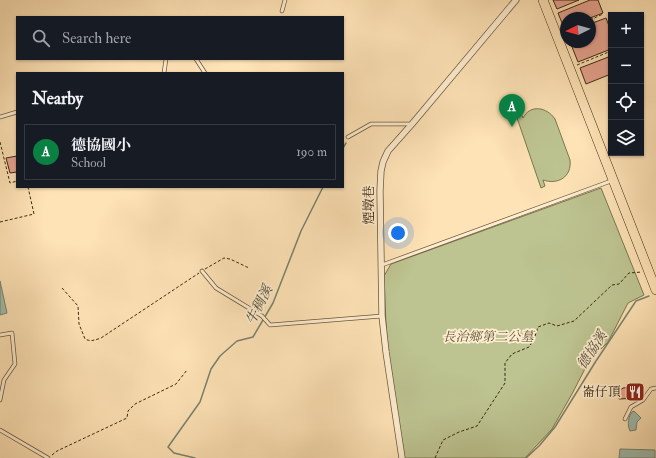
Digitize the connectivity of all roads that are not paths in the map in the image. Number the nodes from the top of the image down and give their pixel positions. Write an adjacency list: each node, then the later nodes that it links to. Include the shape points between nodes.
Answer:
1 (285, 0): 4 (lane)
2 (516, 0): 11 (street, 煙墩巷)
3 (543, 0): 13 (main road)
4 (282, 11)
5 (166, 60): 7 (lane)
6 (197, 60): 8 (lane)
7 (164, 72)
8 (204, 72)
9 (16, 112): 10 (lane)
10 (0, 117)
11 (412, 124): 12 (lane, via 370,124); 14 (street, 煙墩巷, via 388,151 381,171)
12 (348, 137)
13 (613, 181): 14 (lane); 16 (main road)
14 (381, 265): 17 (street, 煙墩巷)
15 (202, 271): 17 (lane, via 216,288 262,316 270,325)
16 (656, 290)
17 (382, 316): 24 (street, 煙墩巷)
18 (0, 335): 20 (lane, via 12,333 14,364 4,380)
19 (656, 388): 21 (lane, via 651,389 643,400 631,407)
20 (0, 400)
21 (625, 418)
22 (0, 430): 23 (lane)
23 (48, 458)
24 (402, 458)

